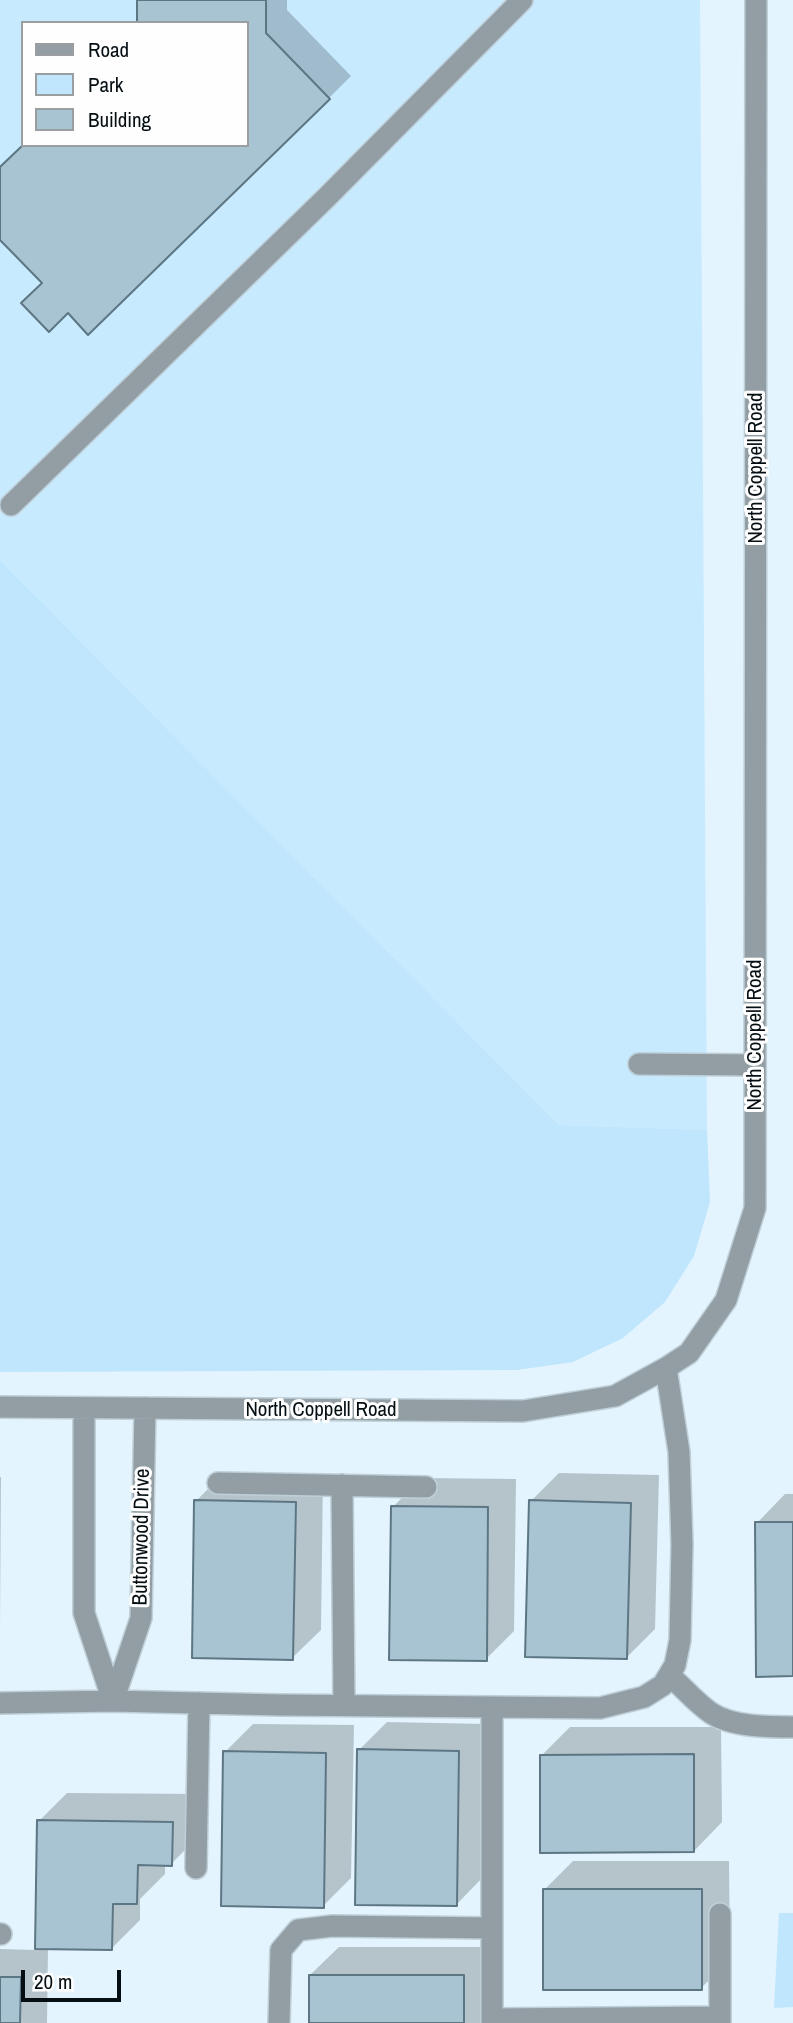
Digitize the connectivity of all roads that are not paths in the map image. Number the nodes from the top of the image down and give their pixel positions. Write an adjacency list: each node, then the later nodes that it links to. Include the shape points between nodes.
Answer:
1 (522, 0): 3 (street)
2 (756, 0): 5 (street, North Coppell Road)
3 (11, 505)
4 (639, 1064): 5 (street)
5 (755, 1065): 6 (street, North Coppell Road, via 755,1208 726,1300 689,1353)
6 (666, 1368): 9 (street, North Coppell Road, via 614,1396 523,1411); 13 (street, via 679,1452 682,1544 680,1640)
7 (0, 1407): 8 (street, North Coppell Road)
8 (84, 1408): 9 (street, North Coppell Road); 14 (street, via 84,1613)
9 (145, 1408): 14 (street, Buttonwood Drive, via 141,1618)
10 (218, 1483): 11 (street)
11 (342, 1485): 12 (street); 17 (street)
12 (426, 1487)
13 (669, 1675): 18 (street, via 663,1685 644,1697 600,1709); 19 (street, via 720,1717 743,1724)
14 (113, 1700): 15 (street); 16 (street)
15 (0, 1703)
16 (199, 1703): 17 (street); 20 (street)
17 (344, 1705): 18 (street)
18 (492, 1707): 22 (street)
19 (793, 1727)
20 (196, 1868)
21 (720, 1914): 23 (street)
22 (491, 1928): 24 (street); 25 (street, via 332,1926 298,1930 281,1950)
23 (720, 2020): 24 (street)
24 (492, 2021)
25 (279, 2023)

